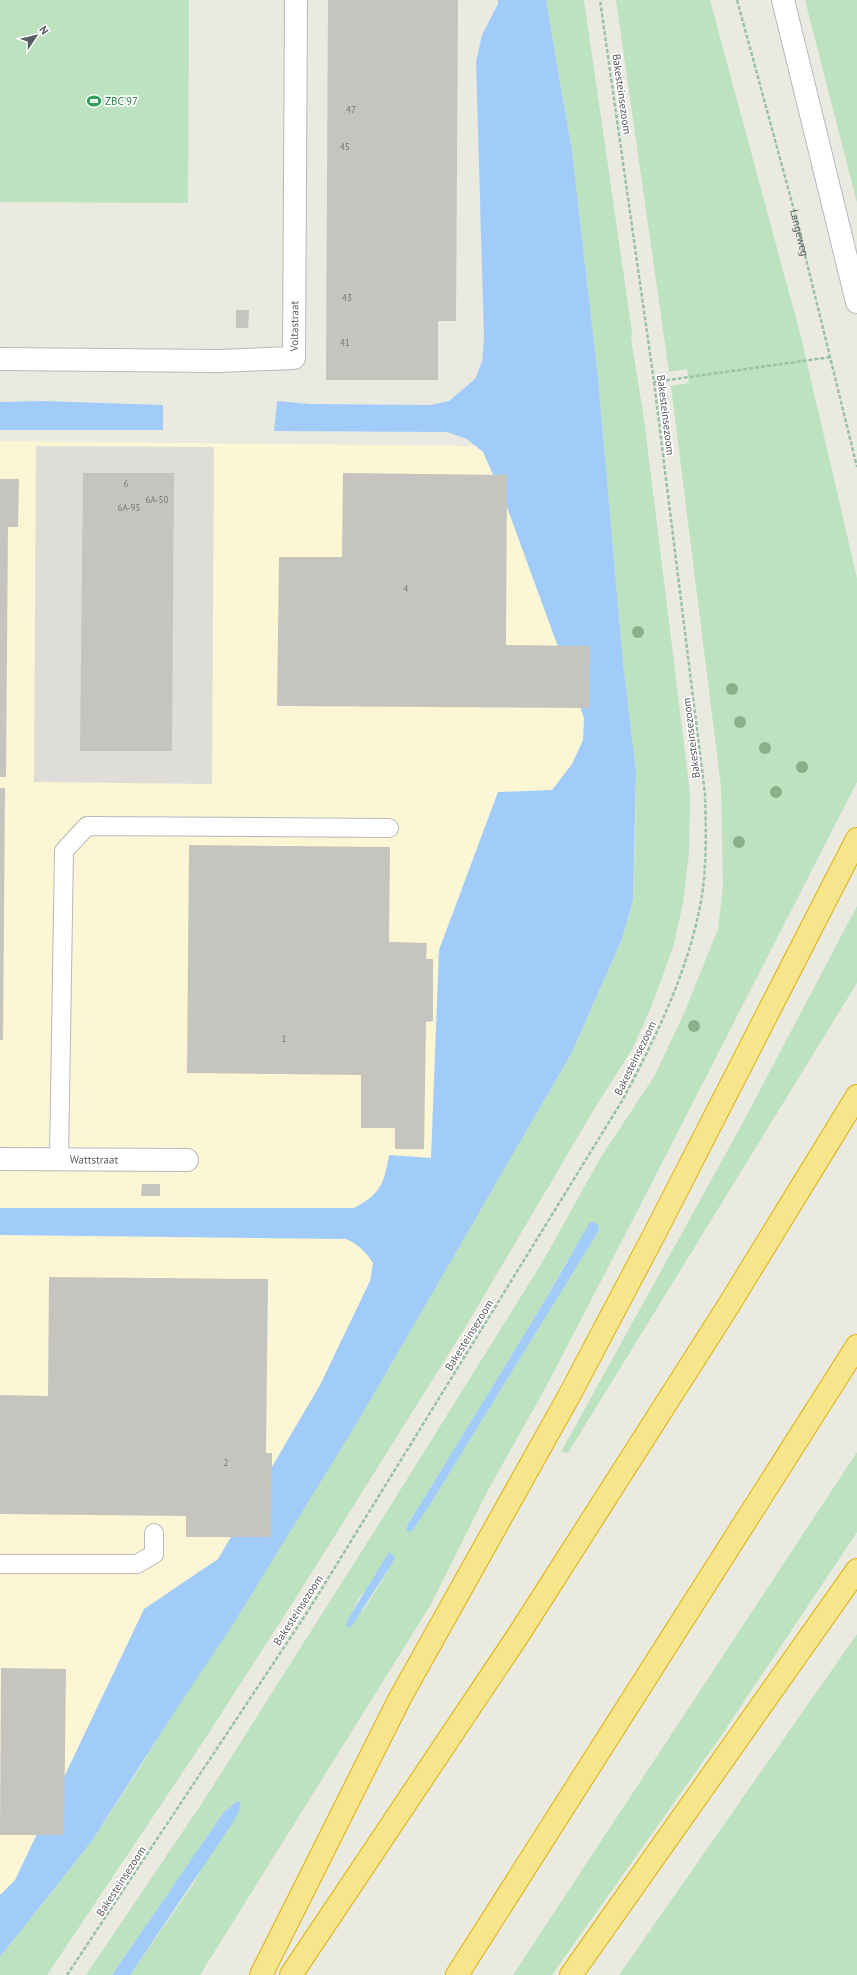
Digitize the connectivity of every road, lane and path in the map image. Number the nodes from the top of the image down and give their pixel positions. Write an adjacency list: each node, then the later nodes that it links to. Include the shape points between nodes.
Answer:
1 (296, 0): 7 (street, Voltastraat, via 294,358 219,361)
2 (600, 0): 8 (path, Bakesteinsezoom)
3 (737, 0): 6 (path, Langeweg)
4 (783, 0): 5 (street)
5 (857, 302)
6 (831, 357): 8 (path); 9 (path, Langeweg)
7 (0, 359)
8 (654, 382): 20 (path, Bakesteinsezoom, via 705,794 706,830 701,900 683,971 656,1037 622,1101 308,1611)
9 (857, 467)
10 (389, 828): 14 (lane, via 87,826 64,851)
11 (857, 839): 21 (highway, via 576,1382 400,1698)
12 (857, 1096): 22 (highway, via 727,1308 523,1627)
13 (0, 1159): 14 (street, Wattstraat)
14 (59, 1159): 15 (street, Wattstraat)
15 (187, 1160)
16 (857, 1346): 23 (highway)
17 (154, 1532): 18 (lane, via 154,1554 137,1564)
18 (0, 1564)
19 (857, 1570): 24 (highway)
20 (67, 1975)
21 (261, 1975)
22 (291, 1975)
23 (457, 1975)
24 (571, 1975)

